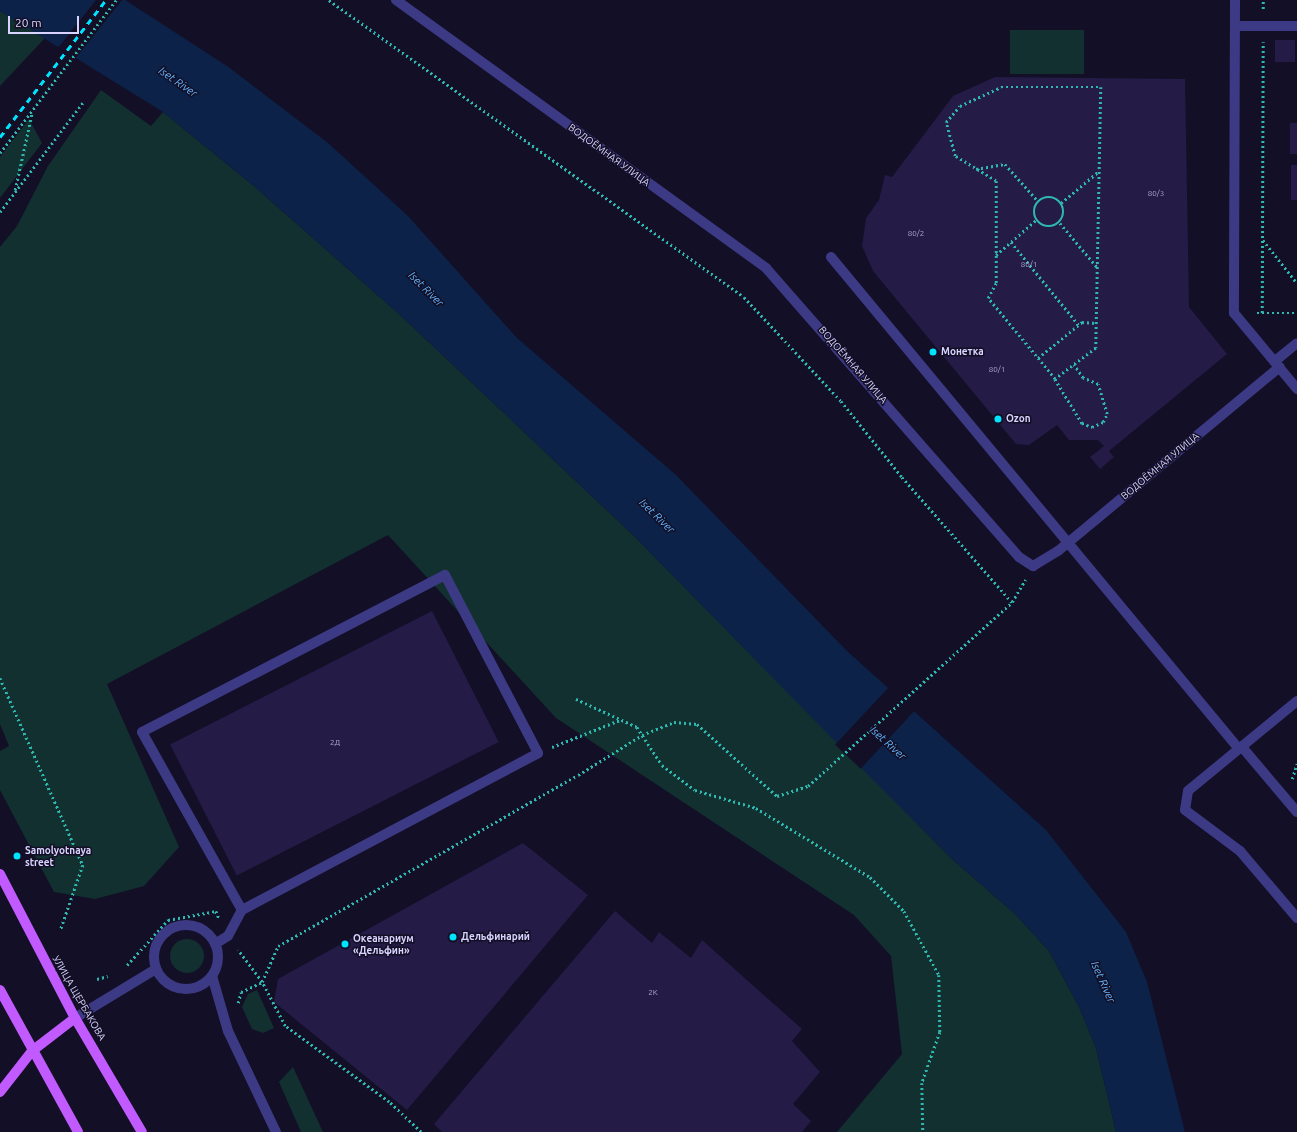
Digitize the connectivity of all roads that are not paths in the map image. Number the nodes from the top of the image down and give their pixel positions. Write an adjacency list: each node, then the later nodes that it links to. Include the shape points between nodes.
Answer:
1 (396, 0): 9 (street, ВОДОЁМНАЯ УЛИЦА, via 766,268 1019,557 1033,566)
2 (1235, 0): 3 (street)
3 (1235, 26): 4 (street); 7 (street, via 1234,313)
4 (1297, 26)
5 (831, 257): 9 (street)
6 (1297, 343): 7 (street, ВОДОЁМНАЯ УЛИЦА)
7 (1278, 364): 8 (street); 9 (street, ВОДОЁМНАЯ УЛИЦА)
8 (1297, 389)
9 (1068, 543): 11 (street)
10 (1297, 701): 11 (street)
11 (1240, 748): 12 (street); 15 (street, via 1188,791 1185,810 1240,851)
12 (1297, 812)
13 (0, 874): 20 (main road, УЛИЦА ЩЕРБАКОВА)
14 (242, 910): 14 (street, via 142,732 331,631 445,575 538,753); 16 (street, via 228,936)
15 (1297, 918)
16 (215, 944): 17 (street, via 205,931 190,925 173,927 160,937 154,953); 18 (street, via 218,961)
17 (156, 969): 18 (street, via 166,982 182,989 198,986); 20 (street)
18 (212, 976): 23 (street, via 228,1031)
19 (0, 990): 21 (main road)
20 (75, 1018): 21 (main road); 25 (main road, УЛИЦА ЩЕРБАКОВА)
21 (32, 1051): 22 (main road); 24 (main road)
22 (0, 1092)
23 (272, 1122): 26 (street); 27 (street)
24 (78, 1132)
25 (142, 1132)
26 (266, 1132)
27 (276, 1132)

